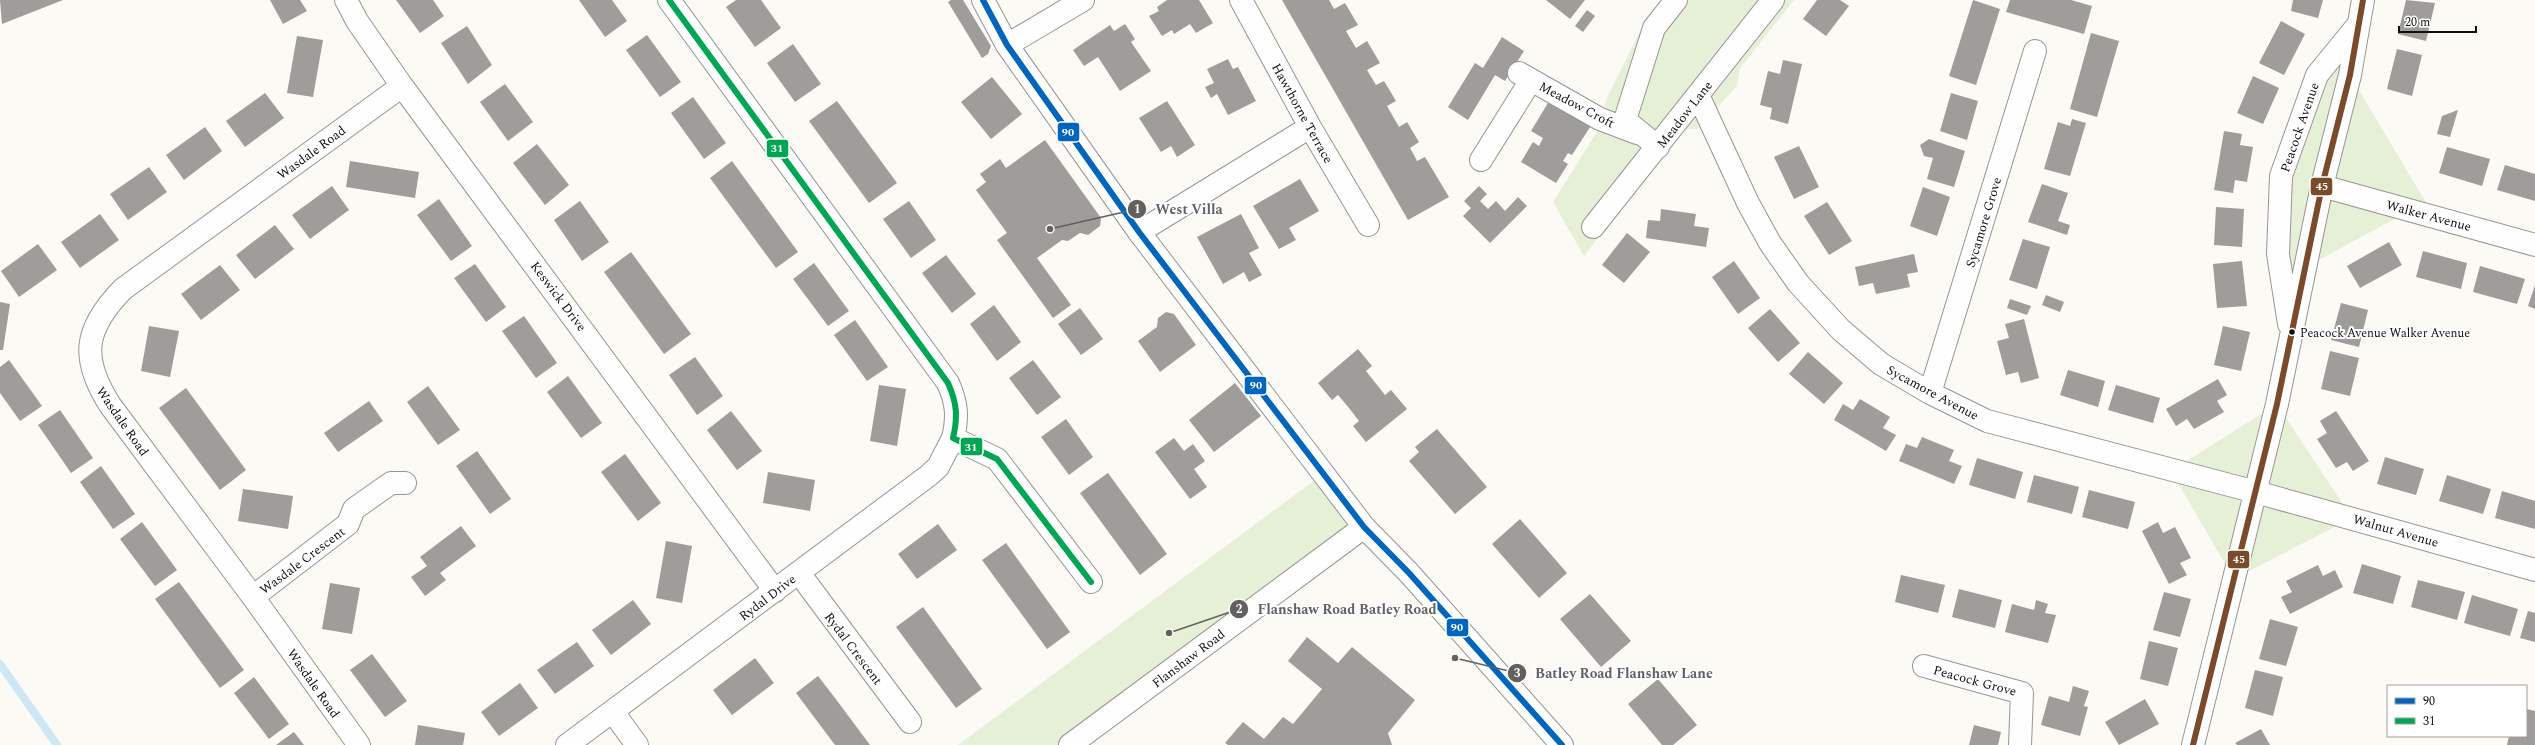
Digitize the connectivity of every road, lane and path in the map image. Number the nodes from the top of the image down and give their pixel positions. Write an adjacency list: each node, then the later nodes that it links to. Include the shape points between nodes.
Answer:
1 (346, 0): 12 (street, Keswick Drive)
2 (669, 0): 24 (street, Rydal Drive, via 948,383 956,400 957,420)
3 (983, 0): 10 (street)
4 (1083, 0): 10 (street)
5 (1241, 0): 14 (street, Hawthorne Terrace)
6 (1676, 0): 15 (street, via 1654,28 1624,120)
7 (1773, 0): 13 (street, Meadow Lane)
8 (2363, 0): 9 (street, Peacock Avenue)
9 (2357, 26): 17 (street, Peacock Avenue, via 2350,75); 22 (street, Peacock Avenue, via 2317,75 2281,176 2278,254)
10 (1007, 46): 20 (street)
11 (2035, 51): 23 (street, Sycamore Grove)
12 (402, 86): 31 (street, Keswick Drive); 32 (street, Wasdale Road, via 138,277 106,306 96,323 91,357 96,383)
13 (1698, 95): 15 (street, Meadow Lane); 23 (street, Sycamore Avenue, via 1748,203 1798,284 1841,330 1881,364)
14 (1310, 127): 18 (street, Hawthorne Terrace); 20 (street)
15 (1651, 142): 16 (street, Meadow Croft, via 1600,119 1525,76); 19 (street, Meadow Lane)
16 (1481, 160)
17 (2322, 186): 21 (street, Walker Avenue); 22 (street, Peacock Avenue)
18 (1368, 225)
19 (1593, 227)
20 (1139, 232): 27 (street)
21 (2535, 245)
22 (2291, 337): 26 (street, Peacock Avenue)
23 (1930, 393): 26 (street, Sycamore Avenue, via 1987,421)
24 (953, 438): 29 (street, Rydal Drive, via 938,467 928,476); 30 (street, via 997,459)
25 (405, 483): 32 (street, Wasdale Crescent, via 391,483 354,509 348,524)
26 (2256, 492): 28 (street, Walnut Avenue); 42 (street, Peacock Avenue)
27 (1364, 527): 39 (street, Flanshaw Road); 40 (street, via 1409,573)
28 (2535, 570)
29 (799, 573): 31 (street, Rydal Drive); 35 (street, Rydal Crescent)
30 (1091, 582)
31 (775, 591): 34 (street, Rydal Drive)
32 (253, 597): 36 (street, Wasdale Road)
33 (1924, 666): 41 (street, Peacock Grove, via 2022,693)
34 (613, 712): 37 (street, Rydal Drive); 38 (street)
35 (910, 722)
36 (358, 745)
37 (567, 745)
38 (637, 745)
39 (1070, 745)
40 (1562, 745)
41 (2020, 745)
42 (2193, 745)

